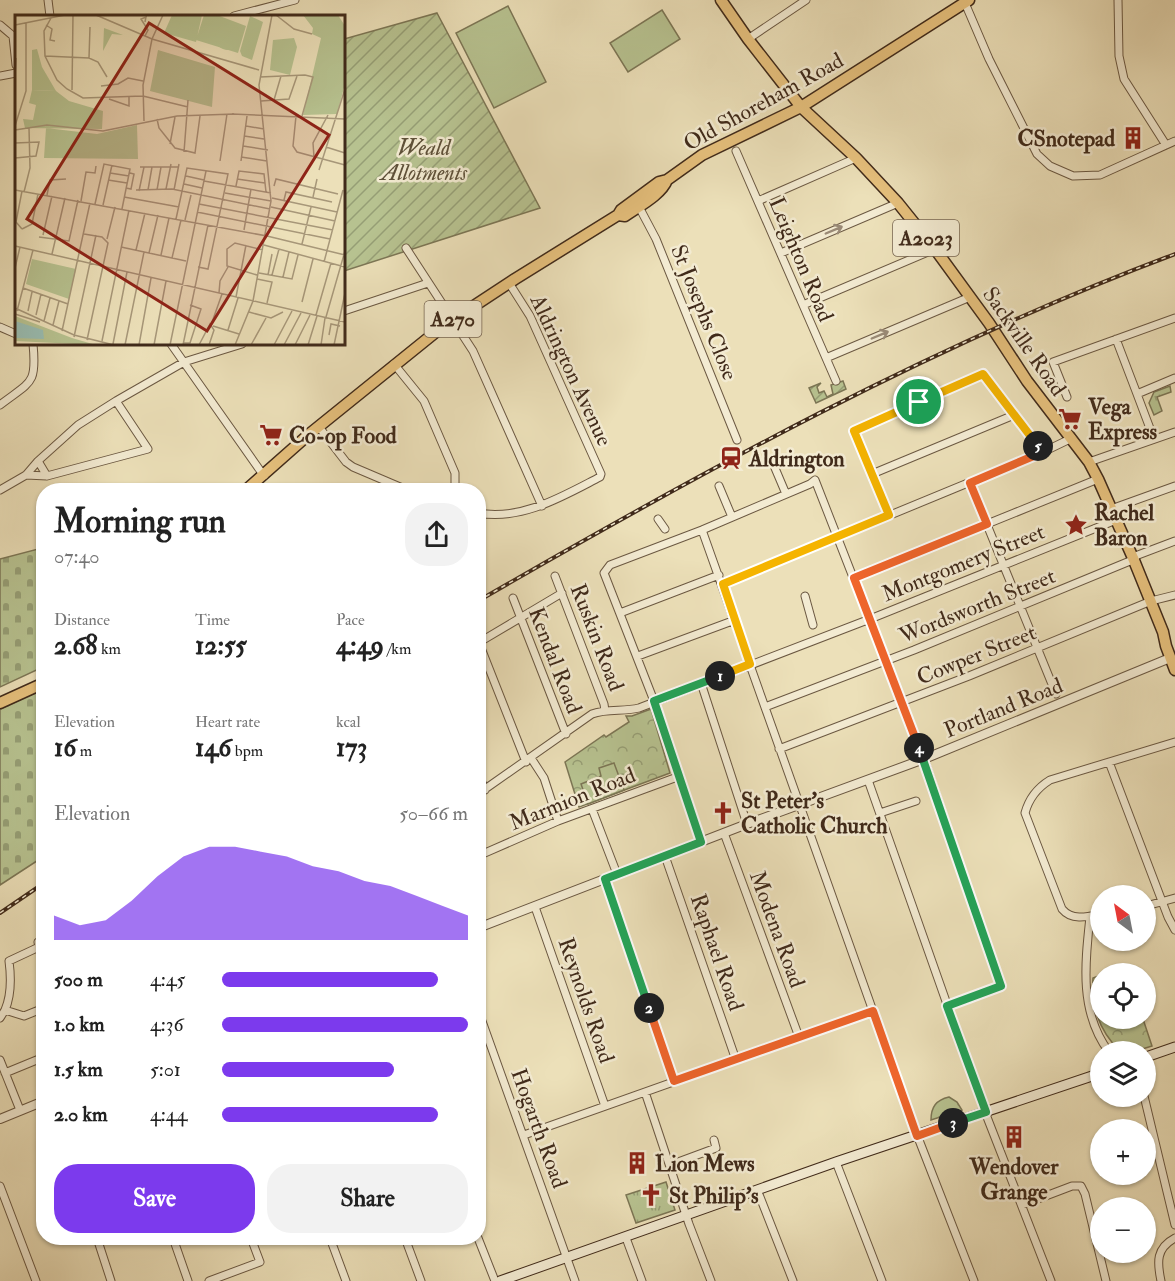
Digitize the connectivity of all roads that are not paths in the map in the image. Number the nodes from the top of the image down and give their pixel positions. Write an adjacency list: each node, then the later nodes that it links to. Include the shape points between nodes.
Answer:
1 (48, 0): 7 (street)
2 (295, 0): 8 (street)
3 (721, 0): 11 (main road, A2023)
4 (806, 0): 11 (street)
5 (1118, 0): 16 (street, via 1119,56 1124,80)
6 (967, 1): 14 (main road, Old Shoreham Road / A270); 16 (street, via 994,68 1043,161 1073,176 1100,176)
7 (50, 15)
8 (238, 15)
9 (0, 25): 10 (street)
10 (15, 36)
11 (748, 39): 14 (main road, A2023)
12 (15, 73): 13 (street)
13 (0, 76)
14 (801, 107): 18 (main road, Sackville Road / A2023); 20 (main road, Old Shoreham Road / A270, via 702,155 668,180 664,188)
15 (1175, 141): 16 (street)
16 (1166, 145)
17 (736, 151): 19 (street, Leighton Road)
18 (856, 158): 19 (street); 21 (main road, Sackville Road / A2023)
19 (758, 201): 24 (street, Leighton Road)
20 (637, 203): 26 (main road, Old Shoreham Road / A270, via 625,216 618,215); 52 (street, St Josephs Close, via 659,246)
21 (898, 203): 23 (main road, Sackville Road / A2023); 24 (street, one-way to 21)
22 (406, 248): 25 (street)
23 (935, 249): 27 (main road, Sackville Road / A2023); 28 (street)
24 (781, 253): 28 (street, Leighton Road)
25 (428, 283): 29 (street); 31 (street)
26 (509, 283): 31 (main road, Old Shoreham Road / A270); 71 (street, Aldrington Avenue, via 530,316 601,474)
27 (970, 297): 38 (street, one-way to 27); 50 (main road, Sackville Road / A2023, via 1027,381)
28 (803, 305): 38 (street, Leighton Road)
29 (345, 311)
30 (1175, 318): 34 (street)
31 (452, 319): 40 (main road, Old Shoreham Road / A270); 71 (street, via 473,351)
32 (0, 327): 33 (street)
33 (15, 334)
34 (1116, 339): 43 (street); 44 (street, via 1053,362)
35 (33, 345): 46 (street, via 34,376)
36 (172, 345): 39 (street)
37 (239, 345): 39 (street)
38 (826, 358): 42 (street, Leighton Road)
39 (184, 362): 45 (street); 60 (street)
40 (394, 364): 48 (main road, Old Shoreham Road / A270); 65 (street, via 424,401 455,472)
41 (1175, 378): 43 (street)
42 (836, 381)
43 (1137, 394): 51 (street)
44 (1067, 397)
45 (116, 401): 55 (street, via 78,425); 59 (street, via 148,449)
46 (0, 405)
47 (1014, 415): 53 (street); 57 (street); 57 (street, via 983,374 854,431)
48 (319, 427): 60 (main road, Old Shoreham Road / A270); 64 (street, via 346,462)
49 (1175, 432): 51 (street)
50 (1072, 438): 53 (street); 56 (main road, Sackville Road / A2023)
51 (1154, 439): 56 (street)
52 (737, 440)
53 (1043, 452): 66 (street)
54 (772, 460): 70 (street)
55 (38, 461): 58 (street); 59 (street)
56 (1089, 462): 61 (main road, Sackville Road / A2023)
57 (872, 474): 74 (street)
58 (26, 476): 59 (street); 69 (street)
59 (47, 476)
60 (264, 476): 62 (main road, Old Shoreham Road / A270); 63 (main road, Old Shoreham Road / A270)
61 (1098, 479): 73 (main road, Sackville Road / A2023); 77 (street)
62 (252, 483)
63 (260, 483)
64 (391, 483)
65 (455, 483)
66 (970, 483): 74 (street); 77 (street)
67 (719, 486): 75 (street)
68 (1175, 486): 73 (street, Montgomery Street)
69 (0, 490)
70 (786, 494): 75 (street); 80 (street, via 815,480)
71 (542, 506): 72 (street)
72 (486, 513)
73 (1114, 514): 82 (main road, Sackville Road / A2023); 83 (street, Montgomery Street)
74 (889, 515): 80 (street)
75 (732, 517): 78 (street)
76 (658, 519): 79 (street)
77 (987, 524): 83 (street); 86 (street)
78 (702, 530): 79 (street); 85 (street)
79 (668, 536): 94 (street, via 606,568 604,573)
80 (838, 536): 86 (street); 87 (street)
81 (1175, 541): 82 (street, Wordsworth Street)
82 (1133, 558): 92 (main road, Sackville Road / A2023); 93 (street, Wordsworth Street)
83 (1004, 565): 93 (street); 96 (street, Montgomery Street)
84 (555, 576): 88 (street, Ruskin Road)
85 (719, 576): 87 (street); 94 (street)
86 (854, 578): 96 (street)
87 (723, 584): 97 (street)
88 (562, 593): 95 (street); 116 (street, Ruskin Road)
89 (1175, 595): 92 (street, Cowper Street)
90 (805, 596): 98 (street)
91 (513, 598): 95 (street, Kendal Road)
92 (1151, 601): 100 (street, Cowper Street); 101 (main road, Sackville Road / A2023)
93 (1021, 606): 100 (street); 104 (street, Wordsworth Street)
94 (620, 613): 102 (street)
95 (520, 618): 99 (street); 117 (street, Kendal Road)
96 (870, 619): 98 (street, Montgomery Street); 104 (street)
97 (735, 620): 102 (street); 105 (street)
98 (816, 632): 105 (street, Montgomery Street)
99 (486, 639)
100 (1038, 648): 110 (street); 114 (street, Cowper Street)
101 (1173, 655): 106 (main road, Sackville Road / A2023); 120 (street, Portland Road)
102 (638, 656): 112 (street)
103 (486, 660): 121 (street)
104 (886, 661): 114 (street); 115 (street, Wordsworth Street)
105 (750, 664): 108 (street, Montgomery Street); 115 (street)
106 (1175, 670)
107 (36, 680): 111 (main road)
108 (701, 683): 112 (street, Montgomery Street); 131 (street)
109 (36, 687): 113 (main road)
110 (1056, 694)
111 (0, 696)
112 (654, 701): 116 (street, Montgomery Street, via 628,710); 123 (street)
113 (0, 703)
114 (902, 703): 119 (street, Cowper Street); 120 (street)
115 (765, 706): 119 (street)
116 (605, 711): 117 (street, via 592,714)
117 (566, 734): 121 (street)
118 (1175, 742): 122 (street)
119 (779, 749): 127 (street)
120 (924, 759): 124 (street, Portland Road); 146 (street, via 1001,986)
121 (528, 760): 125 (street); 130 (street, via 544,778)
122 (1109, 762): 139 (street); 142 (street, via 1040,786 1025,813 1062,909 1070,916)
123 (680, 776): 128 (street, Marmion Road); 133 (street)
124 (868, 780): 127 (street, Portland Road); 129 (street)
125 (486, 789)
126 (916, 801): 129 (street)
127 (799, 806): 131 (street, Portland Road); 149 (street)
128 (592, 809): 130 (street, Marmion Road); 136 (street)
129 (880, 813): 146 (street)
130 (558, 821): 134 (street, Marmion Road)
131 (747, 824): 132 (street, Portland Road)
132 (724, 833): 133 (street, Portland Road); 152 (street, Modena Road)
133 (701, 842): 135 (street, Portland Road)
134 (486, 852)
135 (665, 856): 136 (street, Portland Road); 158 (street, Raphael Road)
136 (617, 874): 137 (street, Portland Road)
137 (605, 879): 141 (street, Portland Road); 161 (street)
138 (1175, 898): 139 (street)
139 (1162, 902): 140 (street); 144 (street)
140 (1156, 904)
141 (535, 907): 143 (street, Portland Road); 164 (street, Reynolds Road)
142 (1090, 916): 153 (street, via 1085,975 1088,1006)
143 (486, 925)
144 (1175, 930)
145 (36, 949): 147 (street, via 9,961)
146 (947, 1006): 167 (street)
147 (5, 1010): 148 (street, via 24,1016); 150 (street)
148 (36, 1011)
149 (873, 1011): 152 (street); 170 (street)
150 (0, 1018)
151 (486, 1032): 169 (street, Hogarth Road)
152 (799, 1037): 158 (street)
153 (1102, 1041)
154 (1175, 1047): 155 (main road)
155 (1156, 1054)
156 (0, 1060): 159 (street)
157 (36, 1060): 159 (street)
158 (736, 1060): 161 (street)
159 (5, 1072): 166 (street)
160 (1090, 1077): 167 (main road)
161 (674, 1081): 162 (street)
162 (645, 1092): 164 (street); 173 (street)
163 (36, 1104): 166 (street)
164 (605, 1106): 169 (street)
165 (1147, 1107): 178 (street)
166 (20, 1110): 168 (street)
167 (986, 1112): 170 (main road); 176 (street)
168 (0, 1119)
169 (524, 1135): 187 (street, Hogarth Road)
170 (917, 1136): 172 (main road); 201 (street)
171 (714, 1140): 173 (street, via 716,1148)
172 (836, 1162): 175 (main road); 200 (street)
173 (670, 1165): 177 (street)
174 (0, 1186): 188 (street)
175 (758, 1192): 177 (main road); 199 (street)
176 (1022, 1205): 202 (street); 203 (street, via 1081,1186)
177 (687, 1216): 179 (main road); 198 (street)
178 (1175, 1225)
179 (626, 1238): 187 (main road); 197 (street)
180 (1175, 1238): 204 (street, via 1159,1254)
181 (99, 1245): 189 (street)
182 (175, 1245): 190 (street)
183 (254, 1245): 191 (street, via 260,1262)
184 (333, 1245): 192 (street)
185 (408, 1245): 193 (street)
186 (481, 1245): 194 (street)
187 (567, 1258): 195 (main road); 196 (street, Hogarth Road)
188 (36, 1281)
189 (111, 1281)
190 (188, 1281)
191 (209, 1281)
192 (346, 1281)
193 (421, 1281)
194 (495, 1281)
195 (500, 1281)
196 (575, 1281)
197 (642, 1281)
198 (711, 1281)
199 (793, 1281)
200 (882, 1281)
201 (974, 1281)
202 (1051, 1281)
203 (1106, 1281)
204 (1161, 1281)

